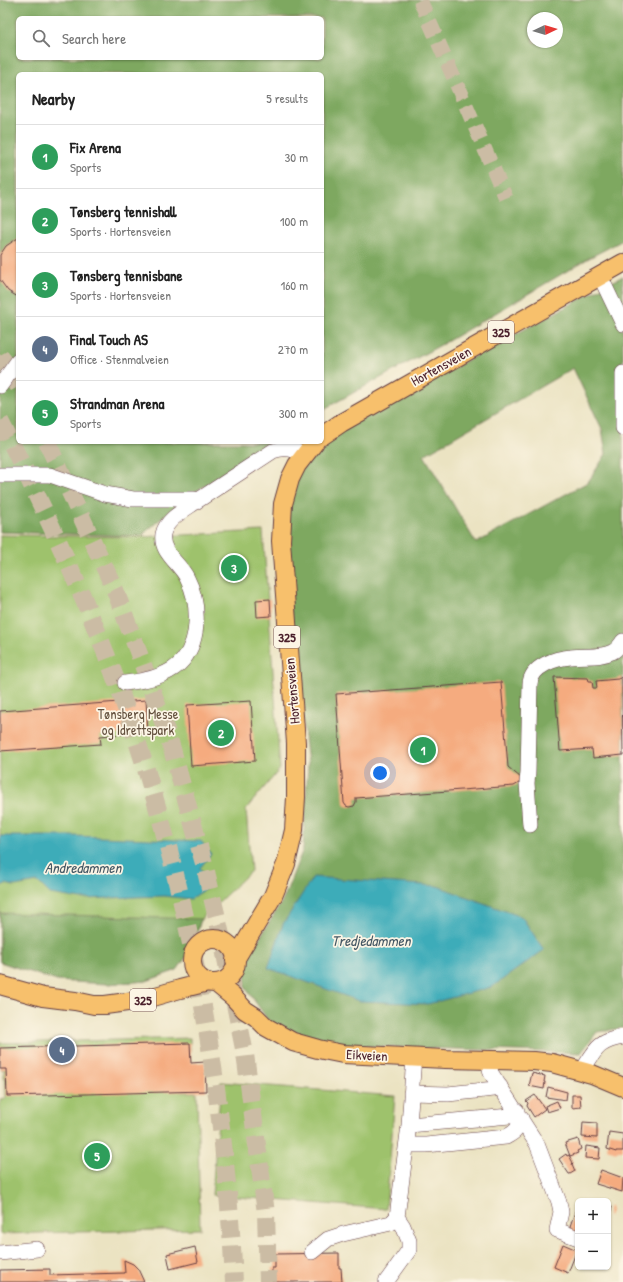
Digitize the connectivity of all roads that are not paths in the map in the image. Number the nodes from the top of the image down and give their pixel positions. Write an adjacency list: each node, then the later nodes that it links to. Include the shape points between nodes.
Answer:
1 (623, 263): 2 (main road, Hortensveien / 325)
2 (600, 276): 3 (street); 8 (main road, Hortensveien / 325)
3 (623, 324)
4 (16, 364): 6 (street)
5 (623, 373): 7 (street)
6 (0, 386)
7 (623, 425)
8 (324, 435)
9 (310, 449): 11 (street, via 299,452 281,448 273,451); 15 (main road, Hortensveien / 325, via 290,479 283,504 281,541 296,743 294,822 284,869 273,896)
10 (0, 475): 11 (street, via 50,475 105,494 133,499)
11 (197, 500): 13 (street, via 171,521 163,532 164,545 187,577 193,594 196,614 192,644 183,660 170,671 154,678)
12 (623, 641): 14 (street, via 608,654 559,659 541,666 532,675 526,783)
13 (125, 683)
14 (530, 825)
15 (259, 918): 16 (main road, Hortensveien / 325, via 234,936); 18 (main road, Hortensveien / 325)
16 (220, 940): 17 (main road, 325, via 206,940 200,944 192,955); 18 (main road, via 234,953)
17 (192, 962): 19 (main road, via 197,975 202,980); 21 (main road, 325, via 172,983 124,996)
18 (235, 965): 19 (main road, 325, via 225,980); 22 (main road, Eikveien, via 240,991)
19 (212, 983): 21 (main road, 325, via 120,1003 94,1005); 22 (main road, Eikveien)
20 (0, 985): 21 (main road, 325, via 43,997)
21 (75, 1001)
22 (256, 1017): 24 (main road, Eikveien, via 282,1037 318,1049 343,1054)
23 (623, 1037): 26 (street, via 598,1046)
24 (414, 1057): 25 (main road, Eikveien); 29 (street)
25 (488, 1060): 26 (main road, Eikveien, via 552,1063); 27 (street, via 491,1073)
26 (582, 1071): 28 (main road, Eikveien)
27 (500, 1086): 29 (street, via 494,1089 448,1094); 30 (street)
28 (623, 1087)
29 (411, 1093): 31 (street)
30 (519, 1115): 31 (street); 32 (street, via 517,1129 506,1137); 34 (street, via 538,1144 559,1202 557,1230)
31 (409, 1126): 32 (street)
32 (407, 1145): 33 (street)
33 (397, 1217): 36 (street, via 391,1223 328,1239); 38 (street, via 409,1241 409,1250)
34 (575, 1237)
35 (37, 1249): 37 (street)
36 (312, 1252)
37 (0, 1253)
38 (386, 1282)

